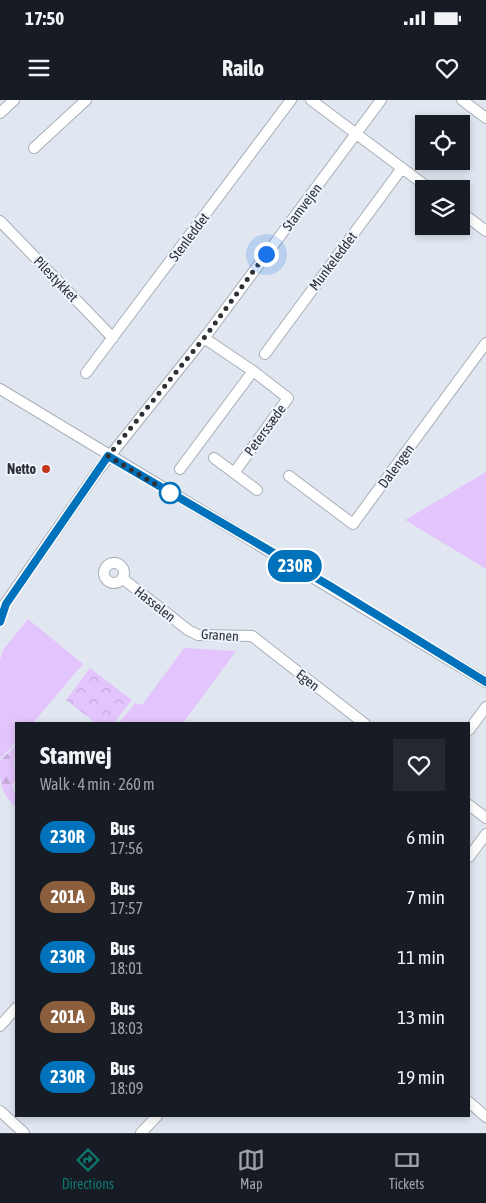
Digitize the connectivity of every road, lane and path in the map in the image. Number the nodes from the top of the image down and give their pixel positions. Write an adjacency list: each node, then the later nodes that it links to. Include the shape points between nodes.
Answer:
1 (14, 100): 7 (street)
2 (86, 100): 10 (street)
3 (292, 100): 16 (street, Stenleddet)
4 (311, 100): 9 (street)
5 (381, 100): 9 (street, Stamvejen)
6 (462, 100): 8 (street)
7 (0, 113)
8 (486, 118)
9 (356, 134): 11 (street); 17 (street, Stamvejen)
10 (34, 148)
11 (402, 168): 12 (street); 19 (street, Munkeleddet)
12 (418, 180)
13 (470, 219): 15 (street)
14 (0, 221): 16 (street, Pilestykket)
15 (486, 231)
16 (113, 338): 21 (street, Stenleddet)
17 (204, 338): 20 (street); 23 (street, Stamvejen)
18 (486, 343): 27 (street, Dalengen, via 353,524)
19 (264, 354)
20 (252, 371): 25 (street); 26 (street, Peterssæde, via 288,398)
21 (86, 373)
22 (0, 389): 23 (street)
23 (108, 456): 30 (street, Stamvejen); 33 (street)
24 (214, 458): 26 (street)
25 (180, 468)
26 (234, 473): 28 (street)
27 (290, 476)
28 (257, 490)
29 (122, 578): 31 (street, Hasselen)
30 (0, 611)
31 (188, 630): 32 (street, Granen, via 198,635)
32 (252, 636): 35 (street, Egen)
33 (486, 682)
34 (486, 707): 36 (street)
35 (362, 722)
36 (470, 729)
37 (470, 806): 38 (street)
38 (486, 818)
39 (486, 834): 40 (street)
40 (470, 856)
41 (15, 1009): 42 (street)
42 (0, 1026)
43 (470, 1103): 46 (street)
44 (0, 1111): 47 (street)
45 (156, 1117): 48 (street)
46 (486, 1117)
47 (24, 1133)
48 (141, 1133)

